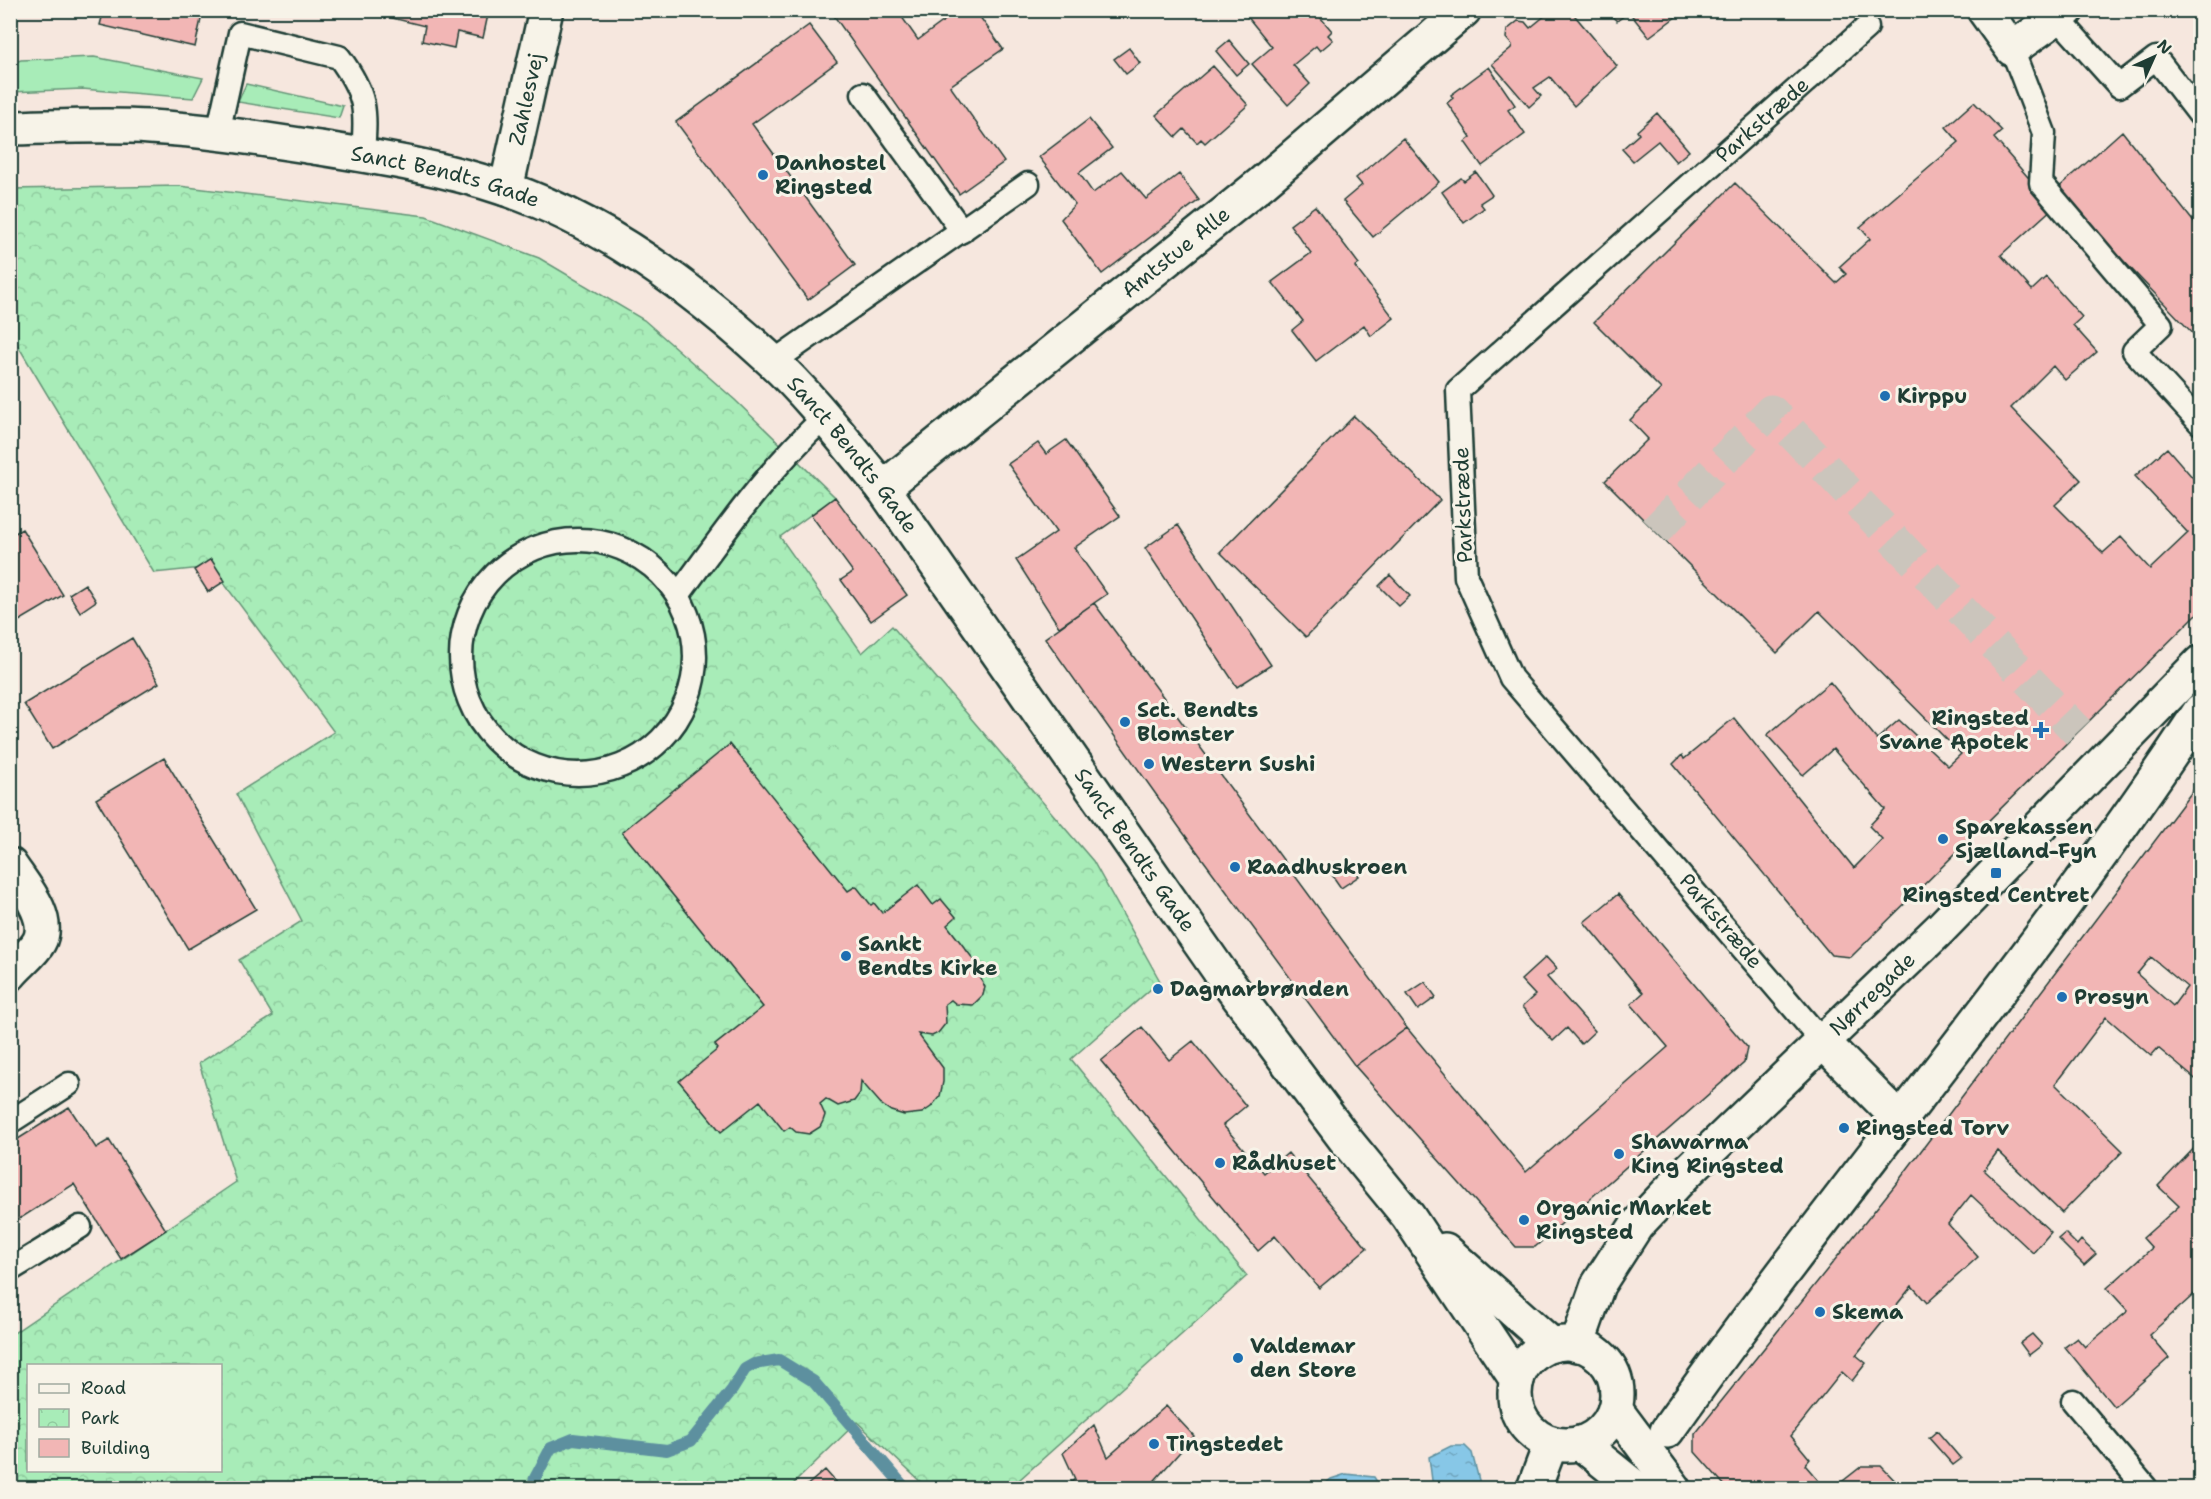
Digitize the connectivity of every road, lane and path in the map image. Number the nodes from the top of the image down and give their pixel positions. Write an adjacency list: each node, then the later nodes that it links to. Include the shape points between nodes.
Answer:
1 (546, 10): 13 (street, Zahlesvej)
2 (1464, 10): 18 (street, Amtstue Alle, via 1262,183)
3 (1984, 10): 6 (street)
4 (2062, 14): 6 (street); 8 (lane, via 2119,86 2156,58)
5 (1867, 27): 24 (lane, Parkstræde, via 1458,390 1466,577 1510,678)
6 (2012, 50): 17 (lane, via 2044,133 2041,183 2161,325 2134,351)
7 (863, 94): 14 (lane)
8 (2200, 115)
9 (10, 128): 10 (street, Sanct Bendts Gade, via 104,125)
10 (218, 133): 11 (street, Sanct Bendts Gade); 11 (lane, via 240,33 339,57 354,77 366,111)
11 (363, 155): 13 (street, Sanct Bendts Gade, via 444,170)
12 (1028, 184): 14 (lane)
13 (506, 189): 15 (street, Sanct Bendts Gade, via 577,220 629,250 674,280)
14 (962, 231): 15 (lane)
15 (773, 362): 16 (street, Sanct Bendts Gade)
16 (825, 417): 18 (street, Sanct Bendts Gade); 19 (lane, via 785,457)
17 (2200, 423)
18 (883, 488): 28 (street, Sanct Bendts Gade, via 1220,972)
19 (679, 594): 19 (lane, via 651,564 616,544 577,538 537,545 502,566 476,596 462,634 461,674 474,712 499,744 532,766 572,775 612,770 643,755 670,732 688,702 696,666 693,628)
20 (2200, 663): 24 (street, Nørregade, via 2091,777)
21 (2200, 711): 26 (street, via 2132,815)
22 (10, 865): 23 (street, via 42,922 38,945)
23 (14, 964)
24 (1823, 1042): 26 (street); 31 (street, Nørregade, via 1636,1226)
25 (69, 1084): 27 (lane)
26 (1901, 1121): 35 (street, via 1718,1357)
27 (10, 1122)
28 (1408, 1216): 31 (street, Sanct Bendts Gade); 32 (street, Sanct Bendts Gade)
29 (80, 1227): 30 (lane)
30 (10, 1270)
31 (1564, 1345): 32 (street, via 1537,1352 1524,1365); 34 (street, via 1596,1353 1610,1369 1617,1395)
32 (1517, 1380): 36 (street, via 1516,1403 1525,1425)
33 (2073, 1401): 40 (lane)
34 (1615, 1409): 36 (street, via 1602,1430); 39 (street)
35 (1666, 1431)
36 (1566, 1443): 37 (street); 38 (street)
37 (1534, 1488)
38 (1636, 1488)
39 (1674, 1488)
40 (2146, 1488)

